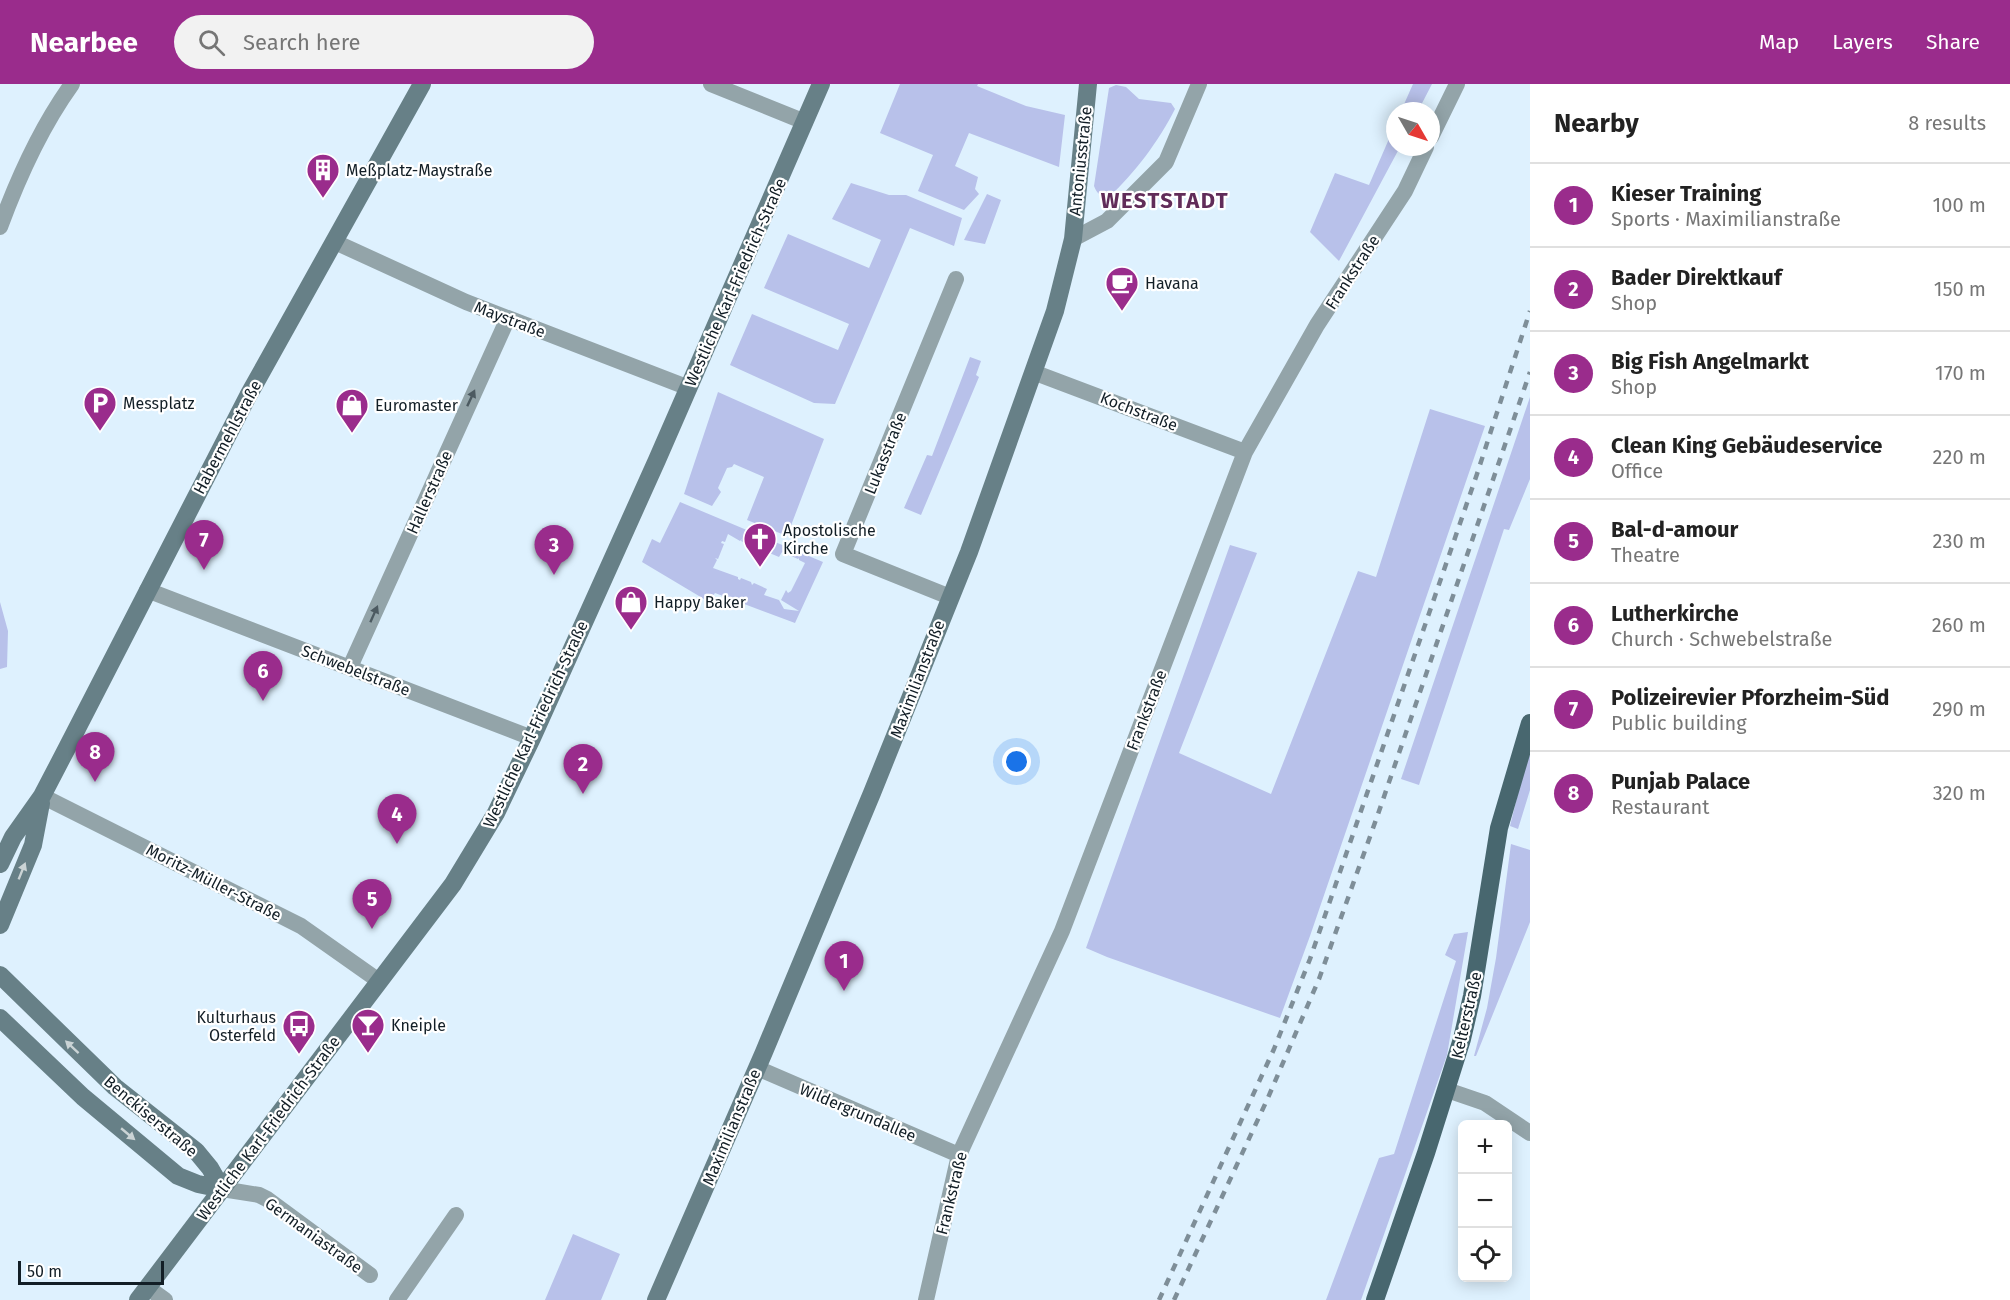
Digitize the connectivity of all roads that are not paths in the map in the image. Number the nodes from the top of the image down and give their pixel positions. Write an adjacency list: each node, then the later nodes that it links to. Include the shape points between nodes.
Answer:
1 (72, 84): 11 (street, via 50,117)
2 (422, 84): 13 (main road, Habermehlstraße)
3 (711, 84): 9 (street)
4 (821, 84): 9 (main road, Westliche Karl-Friedrich-Straße)
5 (1088, 84): 12 (main road, Antoniusstraße)
6 (1200, 84): 12 (street, via 1166,162 1107,221)
7 (1457, 84): 8 (street)
8 (1440, 119)
9 (805, 122): 17 (main road, Westliche Karl-Friedrich-Straße)
10 (1422, 156): 18 (street, Frankstraße, via 1405,190 1317,325)
11 (0, 227)
12 (1073, 239): 16 (main road, Maximilianstraße, via 1056,311)
13 (335, 242): 15 (street, Maystraße); 19 (main road, Habermehlstraße, via 248,396)
14 (956, 279): 20 (street, Lukasstraße, via 843,554)
15 (508, 318): 17 (street, Maystraße); 21 (street, Hallerstraße, one-way to 15)
16 (1033, 372): 18 (street, Kochstraße); 20 (main road, Maximilianstraße)
17 (688, 388): 23 (main road, Westliche Karl-Friedrich-Straße)
18 (1245, 452): 33 (street, Frankstraße, via 1062,931)
19 (147, 590): 21 (street, Schwebelstraße); 24 (main road, Habermehlstraße)
20 (950, 597): 30 (main road, Maximilianstraße)
21 (350, 667): 23 (street, Schwebelstraße)
22 (1530, 723): 31 (main road, Kelterstraße, via 1499,828 1472,996)
23 (532, 738): 28 (main road, Westliche Karl-Friedrich-Straße, via 496,813 459,874)
24 (42, 796): 25 (main road, Habermehlstraße, via 13,837); 26 (main road, Habermehlstraße, one-way to 24, via 33,845); 28 (street, Moritz-Müller-Straße, via 302,926)
25 (0, 864)
26 (0, 925)
27 (0, 975): 34 (main road, Benckiserstraße, one-way to 27, via 196,1151 115,1087)
28 (379, 981): 34 (main road, Westliche Karl-Friedrich-Straße)
29 (4, 1025): 34 (main road, Benckiserstraße, one-way to 34, via 178,1176)
30 (757, 1068): 33 (street, Wildergrundallee); 40 (main road, Maximilianstraße)
31 (1447, 1090): 32 (street, via 1485,1103); 42 (main road, Kelterstraße)
32 (1530, 1133)
33 (959, 1155): 41 (street, Frankstraße)
34 (222, 1190): 36 (street, Germaniastraße, via 267,1199); 37 (main road, Westliche Karl-Friedrich-Straße)
35 (456, 1215): 39 (street)
36 (370, 1275)
37 (143, 1294): 38 (street)
38 (165, 1300)
39 (397, 1300)
40 (656, 1300)
41 (926, 1300)
42 (1376, 1300)

